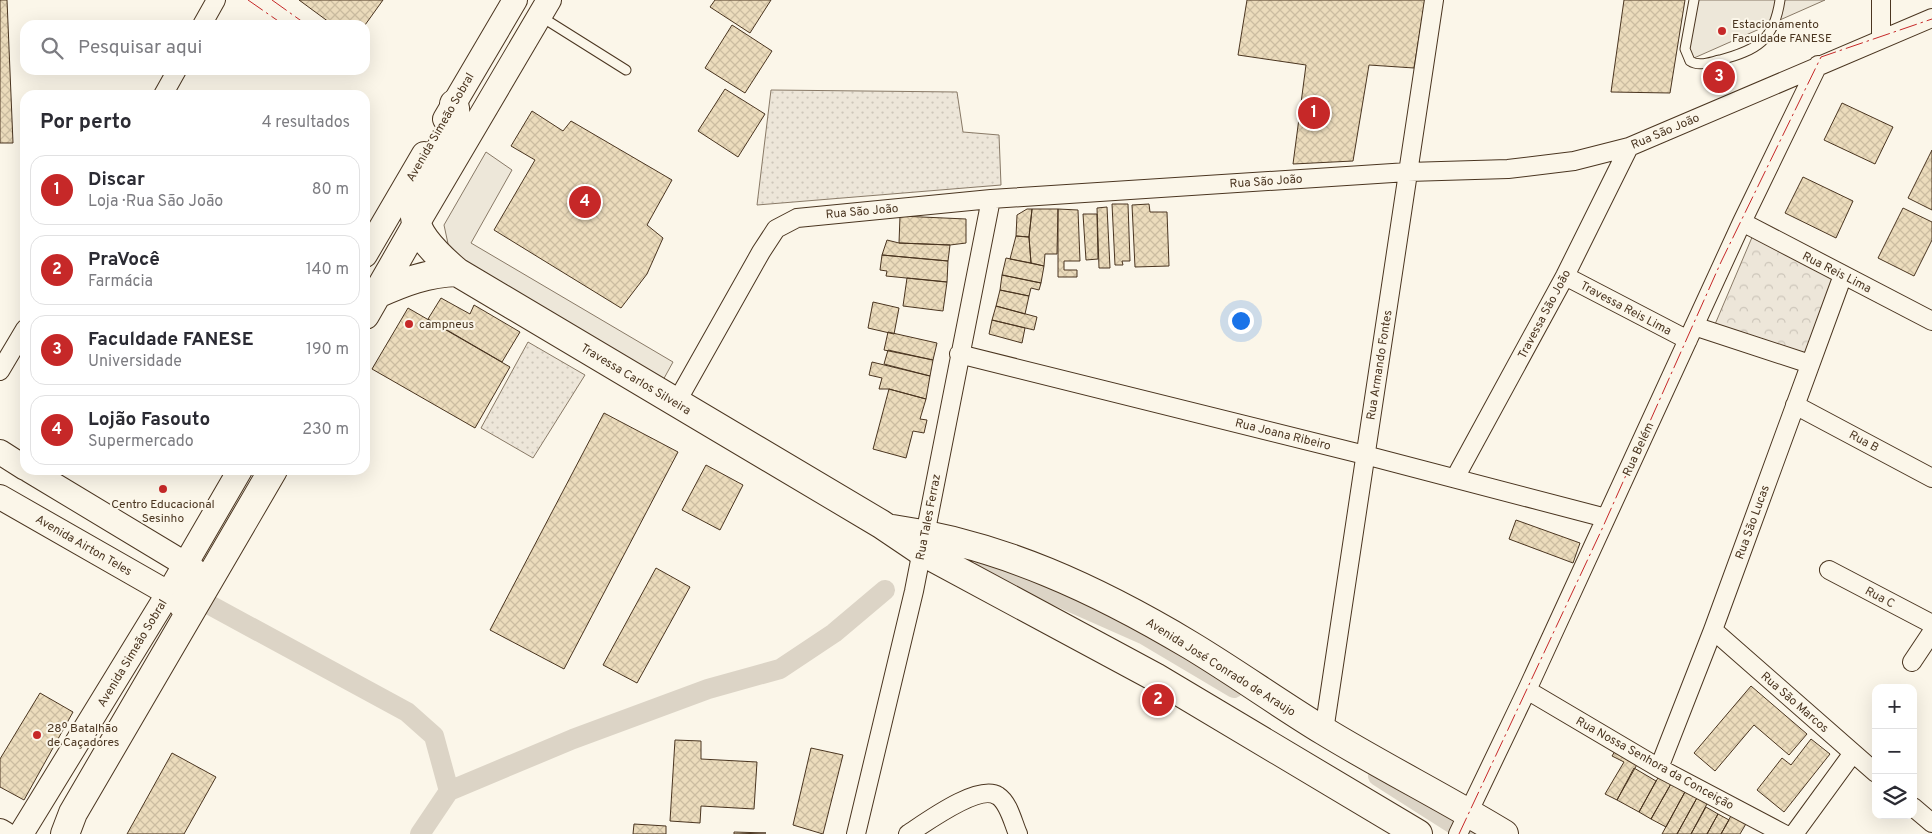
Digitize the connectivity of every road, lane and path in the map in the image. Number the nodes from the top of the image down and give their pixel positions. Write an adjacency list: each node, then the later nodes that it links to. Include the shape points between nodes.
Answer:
1 (216, 0): 9 (street)
2 (515, 0): 15 (main road, Avenida Simeão Sobral)
3 (1434, 0): 17 (street, Rua Armando Fontes)
4 (1694, 0): 5 (lane, via 1685,52 1690,61 1701,64 1754,49 1774,27)
5 (1780, 0)
6 (1882, 0): 10 (street)
7 (544, 8): 12 (lane); 20 (main road)
8 (1932, 18): 10 (street, Rua São João)
9 (205, 20)
10 (1880, 38): 11 (street, Rua São João)
11 (1818, 65): 16 (street, Rua São João); 19 (street, Rua Belém)
12 (626, 70)
13 (174, 75): 14 (street)
14 (166, 90)
15 (454, 104): 20 (main road, via 457,114 451,131 418,190 414,204); 21 (main road, Avenida Simeão Sobral)
16 (1629, 147): 17 (street, Rua São João, via 1546,165); 24 (street, Travessa São João)
17 (1408, 172): 18 (street, Rua São João); 35 (street, Rua Armando Fontes)
18 (991, 199): 29 (street, Rua Tales Ferraz); 32 (street, Rua São João, via 805,217 776,229)
19 (1742, 222): 23 (street, Rua Reis Lima); 27 (street, Rua Belém)
20 (416, 226): 22 (main road, via 438,256); 25 (main road)
21 (370, 247)
22 (457, 272): 25 (main road, via 427,274); 32 (main road, Travessa Carlos Silveira)
23 (1843, 275): 26 (street, Rua Reis Lima); 30 (street, Rua São Lucas)
24 (1565, 276): 27 (street, Travessa Reis Lima); 40 (street, Travessa São João)
25 (371, 304)
26 (1932, 321)
27 (1691, 333): 30 (street, Travessa Reis Lima); 43 (street, Rua Belém)
28 (20, 337): 31 (street)
29 (959, 354): 35 (street, Rua Joana Ribeiro); 44 (street, Rua Tales Ferraz)
30 (1810, 364): 33 (street, Rua São Lucas)
31 (0, 370)
32 (676, 403): 44 (main road, Travessa Carlos Silveira, via 888,528)
33 (1795, 405): 41 (street, Rua B); 49 (street, Rua São Lucas)
34 (0, 452): 36 (main road)
35 (1365, 455): 40 (street, Rua Joana Ribeiro); 53 (street, Rua Armando Fontes)
36 (20, 465)
37 (37, 475): 45 (main road)
38 (237, 475): 45 (main road)
39 (269, 475): 47 (main road, Avenida Simeão Sobral)
40 (1455, 478): 43 (street, Rua Joana Ribeiro)
41 (1932, 478)
42 (0, 497): 47 (main road, Avenida Airton Teles)
43 (1606, 518): 52 (street, Rua Belém)
44 (922, 542): 53 (main road, Avenida José Conrado de Araujo, via 972,545 1055,574 1114,602 1190,645); 64 (street, Rua Tales Ferraz, via 914,591); 67 (main road, via 1155,676)
45 (185, 564): 47 (main road, via 193,572)
46 (1829, 570): 48 (street, Rua C)
47 (187, 592): 62 (main road, Avenida Simeão Sobral); 63 (main road, Avenida Simeão Sobral, via 137,704 73,813)
48 (1932, 624)
49 (1713, 630): 54 (street, Rua São Marcos); 55 (street, Rua São Lucas)
50 (1932, 632): 51 (street)
51 (1912, 662)
52 (1526, 690): 55 (street, Rua Nossa Senhora da Conceição); 58 (street, Rua Belém)
53 (1324, 731): 58 (main road, Avenida José Conrado de Araujo)
54 (1853, 753): 56 (street, Rua São Marcos); 70 (street)
55 (1658, 768): 69 (street, Rua Nossa Senhora da Conceição)
56 (1872, 770)
57 (1917, 811): 59 (street)
58 (1464, 822): 68 (main road, Avenida José Conrado de Araujo)
59 (1932, 824)
60 (0, 831): 61 (main road)
61 (5, 834)
62 (21, 834)
63 (65, 834)
64 (856, 834)
65 (908, 834): 66 (street, via 968,798 990,793 999,796 1005,804)
66 (1018, 834)
67 (1418, 834)
68 (1504, 834)
69 (1784, 834)
70 (1794, 834)

